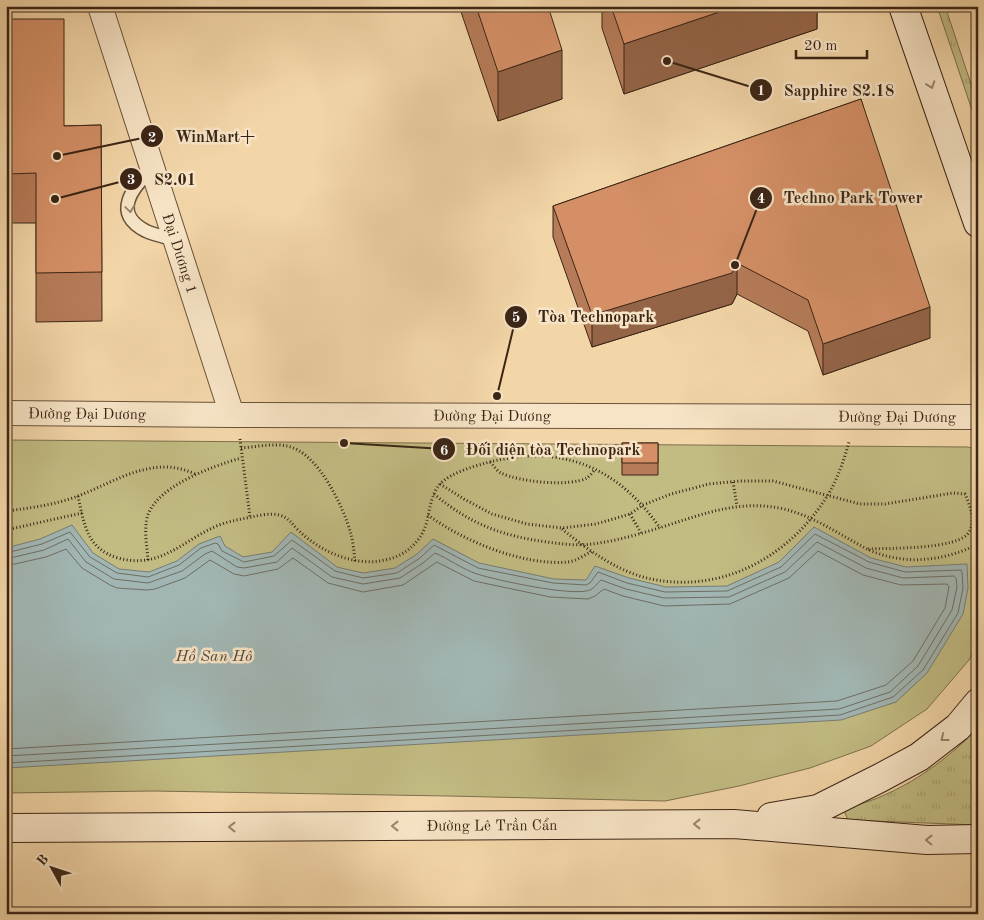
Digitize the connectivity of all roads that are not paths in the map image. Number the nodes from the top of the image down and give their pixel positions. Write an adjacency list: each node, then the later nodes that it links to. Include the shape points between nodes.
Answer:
1 (100, 6): 3 (street, Đại Dương 1)
2 (903, 6): 4 (main road, one-way to 4)
3 (152, 169): 5 (street, Đại Dương 1); 5 (lane, one-way to 5, via 128,198 129,214 135,224 147,231)
4 (978, 223)
5 (175, 240): 8 (street, Đại Dương 1)
6 (6, 412): 8 (street, Đường Đại Dương)
7 (978, 417): 8 (street, Đường Đại Dương)
8 (236, 426)
9 (978, 703): 10 (main road, one-way to 10, via 958,727 919,757 818,809)
10 (734, 824): 11 (main road, Đường Lê Trần Cẩn, one-way to 11); 12 (main road, Đường Lê Trần Cẩn, one-way to 10, via 927,840)
11 (6, 828)
12 (978, 839)

